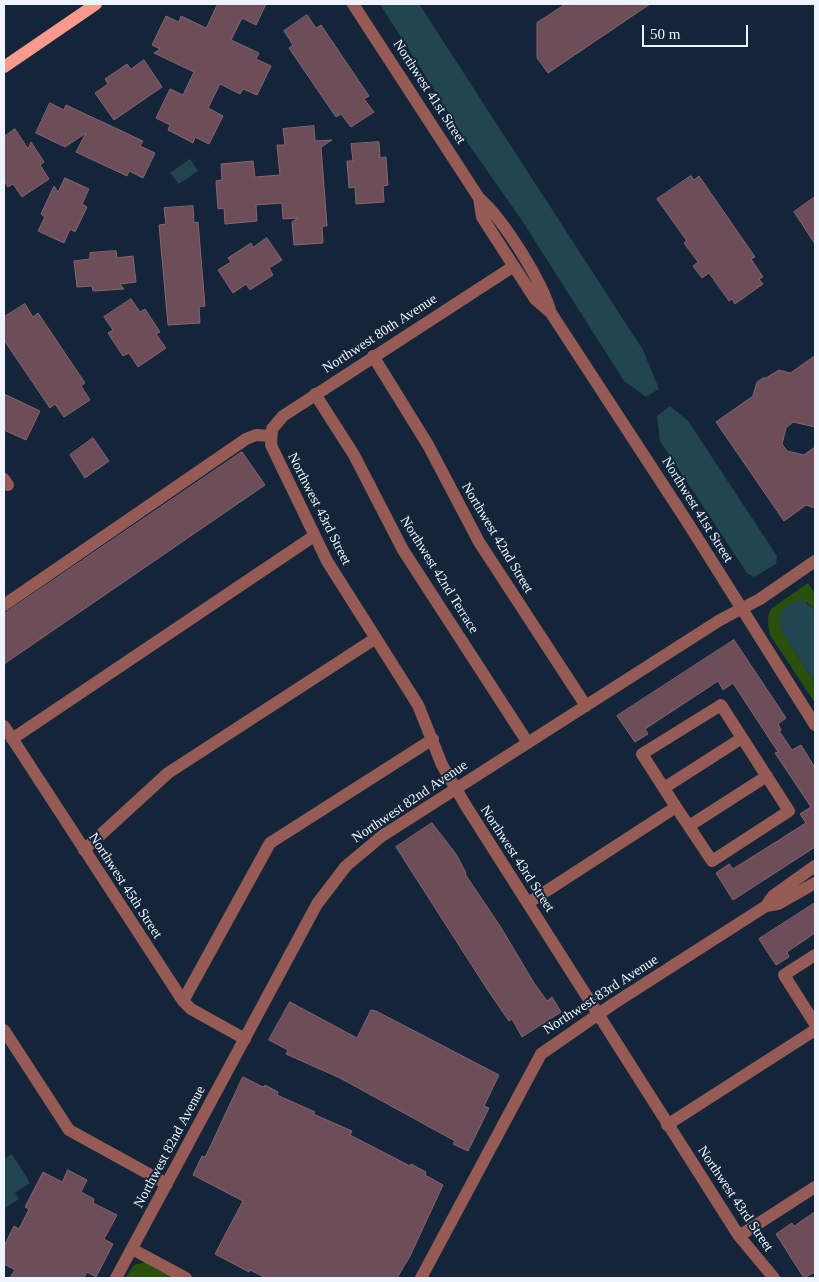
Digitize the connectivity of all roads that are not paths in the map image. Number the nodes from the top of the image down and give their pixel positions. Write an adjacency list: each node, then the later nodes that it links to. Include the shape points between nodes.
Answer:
1 (96, 4): 3 (main road)
2 (353, 4): 4 (street, Northwest 41st Street)
3 (4, 67)
4 (479, 198): 5 (street, Northwest 41st Street, via 482,217); 6 (street, Northwest 41st Street, via 492,210 545,292)
5 (514, 266): 6 (street, Northwest 41st Street, via 536,299); 7 (street, Northwest 80th Avenue)
6 (551, 313): 13 (street, Northwest 41st Street)
7 (373, 356): 8 (street, Northwest 80th Avenue); 15 (street, Northwest 42nd Street, via 428,444 476,536)
8 (316, 394): 9 (street, Northwest 80th Avenue, via 278,420); 21 (street, Northwest 42nd Terrace, via 354,455 404,550)
9 (271, 436): 10 (street, Northwest 43rd Street, via 275,457); 12 (street, via 256,435 246,439)
10 (314, 536): 14 (street, Northwest 43rd Street); 19 (street)
11 (815, 561): 13 (street, Northwest 82nd Avenue)
12 (4, 605)
13 (741, 609): 15 (street, Northwest 82nd Avenue); 16 (street, Northwest 41st Street)
14 (376, 638): 20 (street, Northwest 43rd Street, via 418,705); 27 (street, via 168,773)
15 (586, 706): 21 (street, Northwest 82nd Avenue)
16 (815, 725)
17 (4, 726): 19 (street, Northwest 45th Street)
18 (742, 738): 22 (street); 23 (street); 23 (street, via 721,705 642,754)
19 (12, 739): 27 (street, Northwest 45th Street)
20 (433, 739): 24 (street, Northwest 43rd Street, via 439,759); 33 (street, via 270,843)
21 (528, 743): 24 (street, Northwest 82nd Avenue)
22 (767, 776): 26 (street); 26 (street, via 789,811 712,861)
23 (664, 788): 25 (street)
24 (456, 789): 30 (street, Northwest 43rd Street); 39 (street, Northwest 82nd Avenue, via 373,842 338,875 317,904)
25 (676, 807): 26 (street); 30 (street)
26 (689, 826)
27 (84, 850): 33 (street, Northwest 45th Street)
28 (815, 866): 31 (street, Northwest 83rd Avenue, via 773,896)
29 (815, 883): 31 (street, Northwest 83rd Avenue, via 778,904)
30 (528, 903): 35 (street, Northwest 43rd Street)
31 (766, 906): 35 (street, Northwest 83rd Avenue)
32 (815, 954): 34 (street, via 784,975)
33 (183, 1001): 39 (street, Northwest 45th Street)
34 (811, 1006): 36 (street)
35 (598, 1014): 40 (street, Northwest 43rd Street); 47 (street, Northwest 83rd Avenue, via 541,1054)
36 (815, 1024)
37 (4, 1030): 41 (street, via 69,1130)
38 (815, 1030): 40 (street)
39 (245, 1039): 41 (street, Northwest 82nd Avenue)
40 (667, 1125): 43 (street, Northwest 43rd Street)
41 (167, 1184): 44 (street, Northwest 82nd Avenue)
42 (815, 1187): 43 (street)
43 (739, 1236): 48 (street, Northwest 43rd Street)
44 (132, 1249): 45 (street, Northwest 82nd Avenue); 46 (street)
45 (116, 1278)
46 (186, 1278)
47 (421, 1278)
48 (774, 1278)

